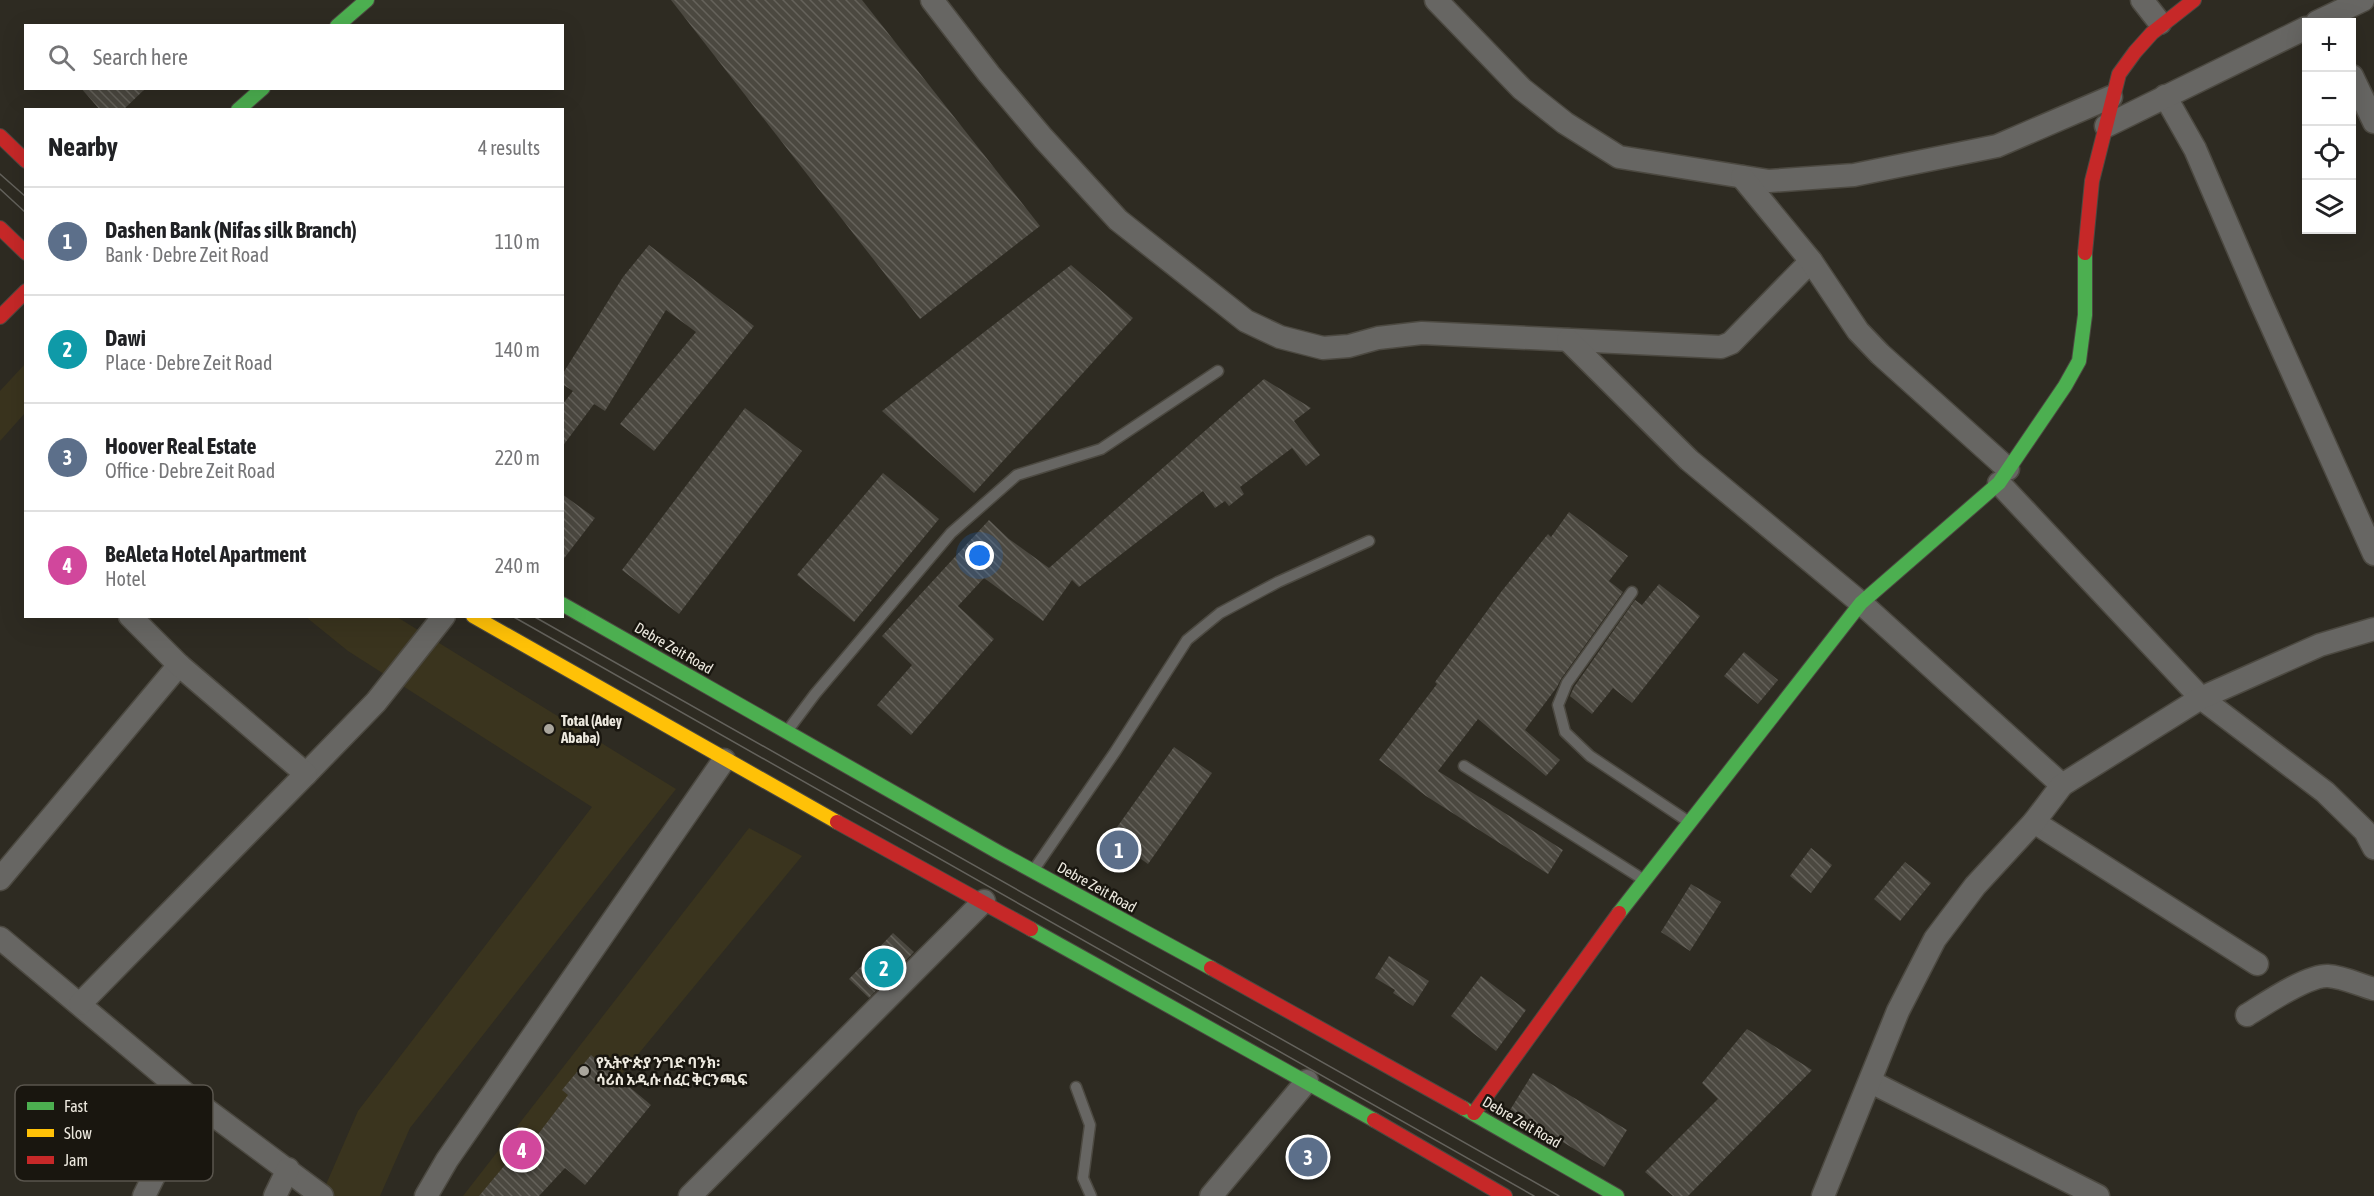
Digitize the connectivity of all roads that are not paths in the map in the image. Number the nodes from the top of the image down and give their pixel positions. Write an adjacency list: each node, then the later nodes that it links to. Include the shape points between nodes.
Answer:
1 (367, 0): 9 (main road)
2 (932, 0): 26 (street, via 989,75 1118,220 1246,321 1280,337 1323,348 1422,333)
3 (1436, 0): 20 (street, via 1522,89 1565,123 1619,157)
4 (2142, 0): 8 (street)
5 (2194, 0): 8 (main road)
6 (2363, 0): 7 (street)
7 (2328, 18)
8 (2160, 23): 14 (main road, via 2128,59)
9 (339, 24)
10 (2302, 31): 13 (street)
11 (2356, 84): 16 (street)
12 (261, 90): 15 (main road)
13 (2165, 96): 17 (street); 30 (street, via 2195,149)
14 (2111, 97): 17 (main road); 20 (street, via 1997,146 1925,162 1854,175 1769,182)
15 (240, 108)
16 (2374, 122)
17 (2106, 126): 28 (main road, via 2091,192 2079,360)
18 (0, 136): 19 (main road)
19 (24, 159)
20 (1742, 177): 23 (street)
21 (0, 228): 22 (main road)
22 (24, 251)
23 (1811, 261): 26 (street, via 1731,343 1721,347); 28 (street, via 1858,331)
24 (24, 293): 25 (main road)
25 (0, 317)
26 (1568, 340): 32 (street, via 1689,460)
27 (1218, 371): 40 (lane, via 1101,449 1017,475 951,533)
28 (2004, 476): 32 (main road); 39 (street)
29 (1369, 541): 48 (lane, via 1220,613 1187,640)
30 (2374, 554)
31 (1632, 592): 45 (lane, via 1567,683 1558,705 1565,732 1590,756)
32 (1861, 603): 44 (street); 45 (main road)
33 (564, 605): 40 (main road, Debre Zeit Road)
34 (132, 618): 38 (street)
35 (442, 618): 43 (street, via 376,702)
36 (476, 618): 41 (main road)
37 (2374, 629): 39 (street, via 2320,645)
38 (179, 665): 43 (street); 49 (street)
39 (2201, 698): 44 (street); 47 (street, via 2325,792 2365,831)
40 (787, 731): 48 (main road, Debre Zeit Road)
41 (724, 760): 51 (main road); 68 (street)
42 (1464, 766): 50 (lane)
43 (306, 774): 55 (street)
44 (2062, 784): 46 (street)
45 (1688, 822): 50 (main road)
46 (2034, 822): 53 (street); 58 (street, via 1975,886 1935,939 1898,1011)
47 (2374, 848)
48 (1033, 871): 61 (main road, Debre Zeit Road)
49 (0, 879)
50 (1643, 880): 61 (main road)
51 (984, 901): 57 (main road); 69 (street)
52 (0, 938): 55 (street)
53 (2257, 964)
54 (2374, 989): 56 (street, via 2326,976 2283,993)
55 (80, 1004): 59 (street)
56 (2247, 1015)
57 (1307, 1081): 71 (street); 72 (main road)
58 (1870, 1082): 74 (street); 75 (street)
59 (175, 1085)
60 (1076, 1087): 70 (lane, via 1090,1125 1083,1178)
61 (1474, 1113): 73 (main road, Debre Zeit Road)
62 (213, 1115): 63 (street)
63 (288, 1170): 66 (street); 67 (street)
64 (151, 1181): 65 (street)
65 (144, 1196)
66 (275, 1196)
67 (322, 1196)
68 (426, 1196)
69 (690, 1196)
70 (1091, 1196)
71 (1211, 1196)
72 (1505, 1196)
73 (1617, 1196)
74 (1823, 1196)
75 (2098, 1196)

